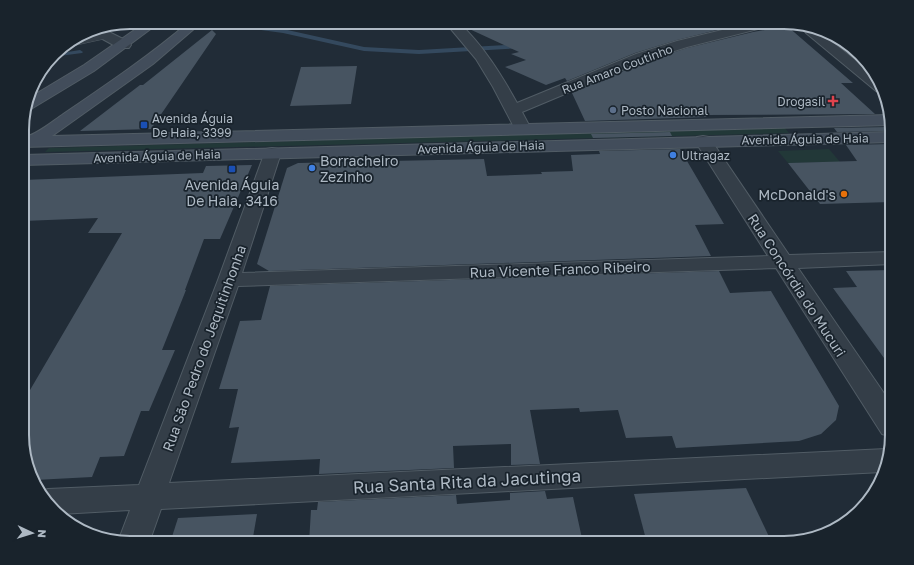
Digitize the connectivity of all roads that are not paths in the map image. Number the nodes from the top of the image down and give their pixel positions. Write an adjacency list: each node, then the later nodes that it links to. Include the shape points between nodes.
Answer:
1 (144, 29): 7 (main road)
2 (188, 29): 19 (main road, via 139,68 46,133)
3 (457, 29): 12 (street, via 474,48)
4 (742, 29): 12 (street, Rua Amaro Coutinho, via 641,57)
5 (101, 33): 7 (street)
6 (815, 34): 8 (street)
7 (124, 44): 11 (main road)
8 (832, 48): 9 (street); 10 (street)
9 (842, 48)
10 (871, 80)
11 (33, 102)
12 (514, 110): 14 (street)
13 (884, 120): 14 (main road, Avenida Águia de Haia)
14 (523, 129): 20 (main road, Avenida Águia de Haia)
15 (885, 130): 17 (main road, via 806,133)
16 (885, 137): 17 (main road, Avenida Águia de Haia)
17 (800, 139): 18 (main road, Avenida Águia de Haia)
18 (703, 141): 21 (main road, Avenida Águia de Haia); 24 (street, Rua Concórdia do Mucuri)
19 (29, 142)
20 (29, 143)
21 (272, 153): 22 (main road, Avenida Águia de Haia); 25 (street, Rua São Pedro do Jequitinhonha)
22 (29, 160)
23 (885, 258): 24 (street, Rua Vicente Franco Ribeiro)
24 (781, 262): 25 (street, Rua Vicente Franco Ribeiro); 26 (street, Rua Concórdia do Mucuri)
25 (229, 280): 28 (street, Rua São Pedro do Jequitinhonha)
26 (885, 418)
27 (882, 460): 28 (street, Rua Santa Rita da Jacutinga)
28 (150, 497): 29 (street, Rua Santa Rita da Jacutinga); 30 (street, Rua São Pedro do Jequitinhonha)
29 (55, 502)
30 (136, 536)

